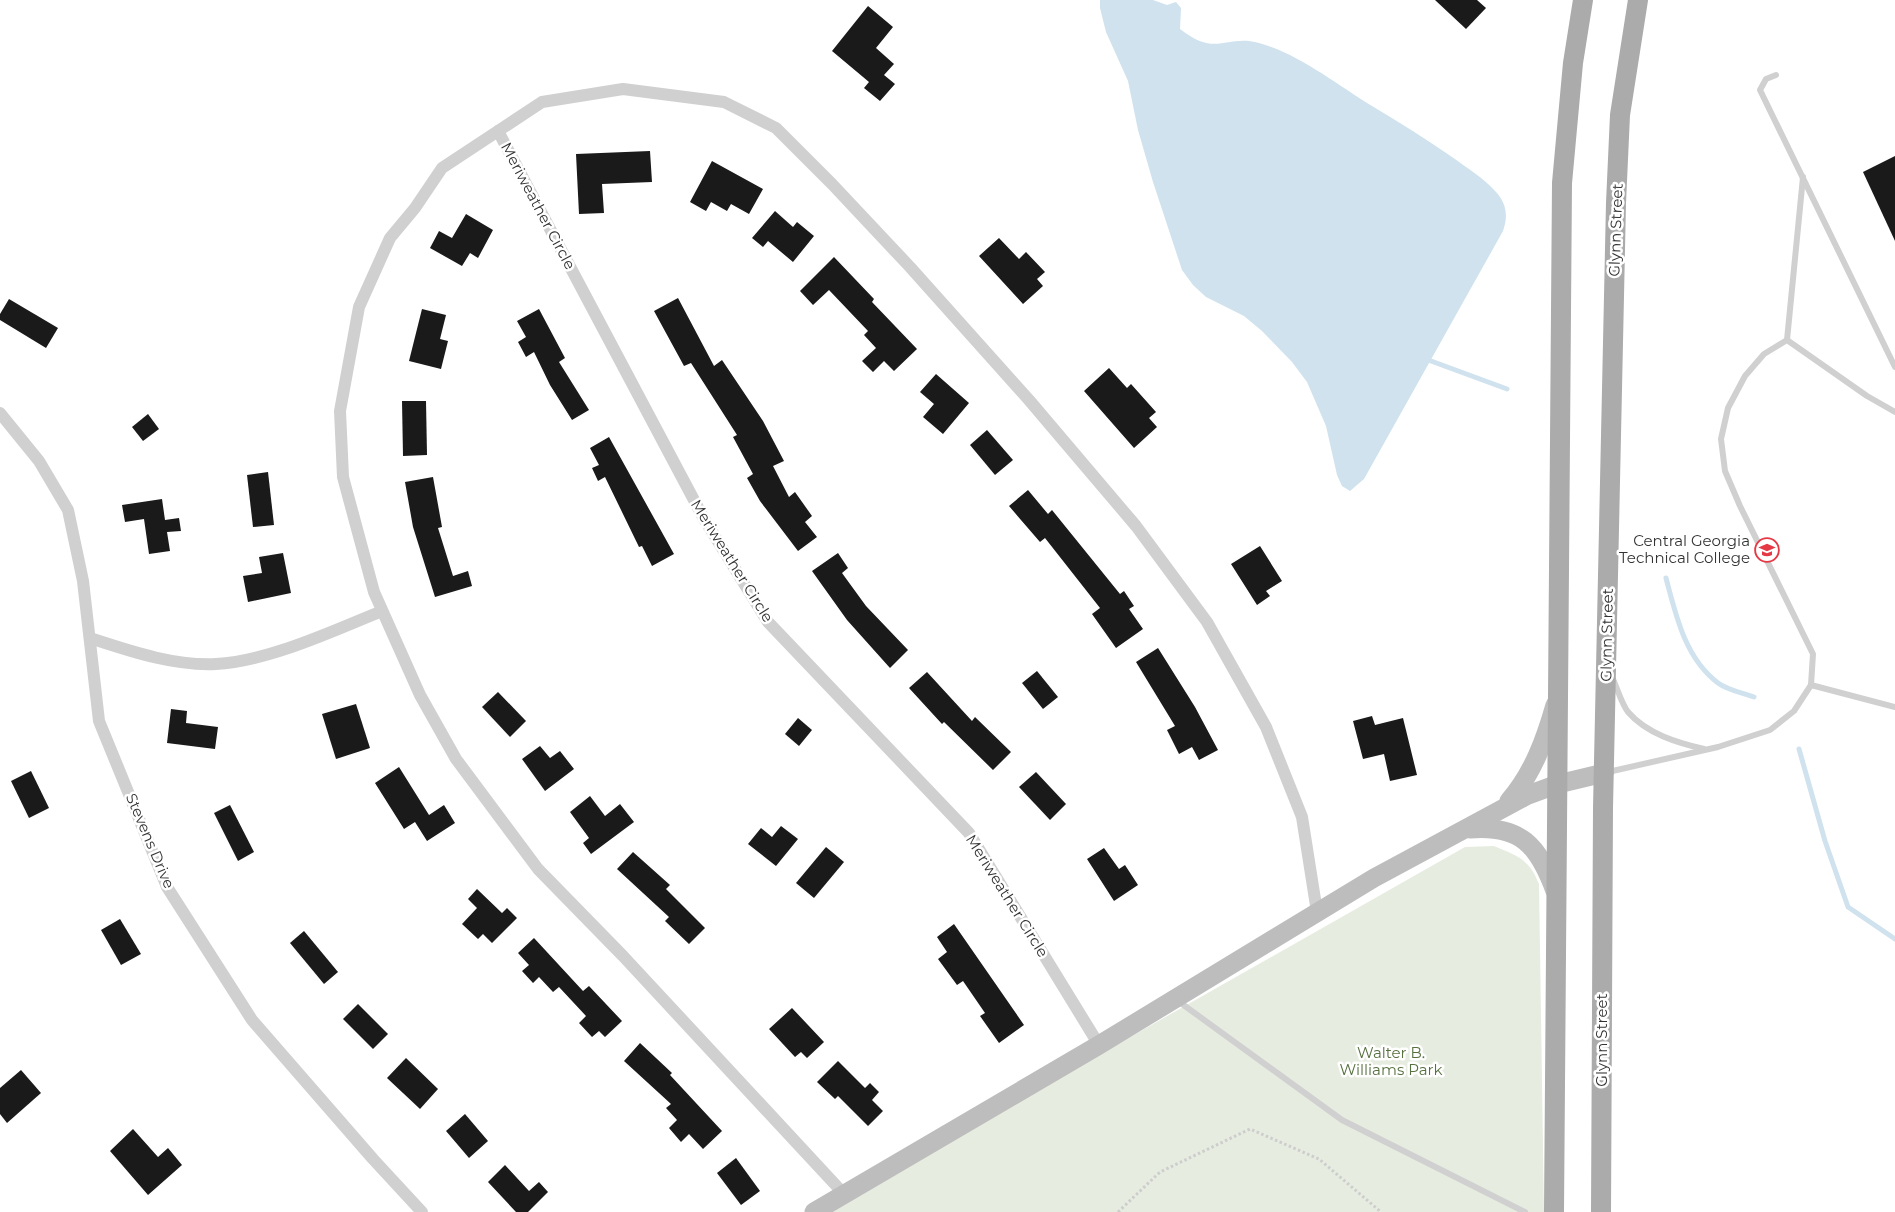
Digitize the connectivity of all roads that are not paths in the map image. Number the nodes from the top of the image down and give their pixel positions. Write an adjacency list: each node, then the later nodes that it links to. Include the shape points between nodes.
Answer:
1 (1583, 0): 14 (main road, via 1573,63 1562,183)
2 (1638, 0): 12 (main road, Glynn Street, via 1620,124)
3 (1776, 74): 5 (lane, via 1766,80 1760,90)
4 (498, 131): 10 (street, via 442,168 390,238 359,307 340,412 343,477); 22 (street, via 542,102 623,88 724,102 776,128 910,267 1030,400 1136,526 1207,622 1266,727 1302,817); 24 (street, Meriweather Circle, via 703,517 768,622 969,834)
5 (1803, 177): 6 (lane); 7 (lane)
6 (1787, 340): 8 (lane); 13 (lane, via 1764,354 1745,376 1728,408 1721,439 1725,471 1813,654)
7 (1895, 368)
8 (1895, 412)
9 (0, 413): 11 (street, Stevens Drive, via 39,461 68,510 83,581)
10 (382, 611): 11 (street, via 268,654 216,664 182,662 133,652); 25 (street, via 420,695 456,759 538,869 624,956)
11 (90, 638): 26 (street, Stevens Drive, via 99,720 167,887 252,1020)
12 (1606, 663): 16 (lane, via 1627,711 1676,742); 17 (main road, Glynn Street)
13 (1810, 685): 15 (lane); 16 (lane, via 1794,711 1770,730)
14 (1559, 690): 18 (main road); 19 (main road, via 1536,758 1524,783)
15 (1895, 707)
16 (1706, 750): 17 (lane)
17 (1604, 772): 18 (main road); 30 (main road, Glynn Street)
18 (1558, 784): 19 (main road); 21 (main road)
19 (1502, 809): 20 (main road)
20 (1464, 830): 21 (main road, via 1507,830 1522,838 1546,866); 22 (main road)
21 (1558, 897): 29 (main road)
22 (1317, 912): 23 (main road)
23 (1175, 998): 24 (main road); 28 (lane, via 1342,1120)
24 (1099, 1045): 25 (main road)
25 (844, 1194): 27 (main road)
26 (422, 1212)
27 (814, 1212)
28 (1525, 1212)
29 (1554, 1212)
30 (1601, 1212)

